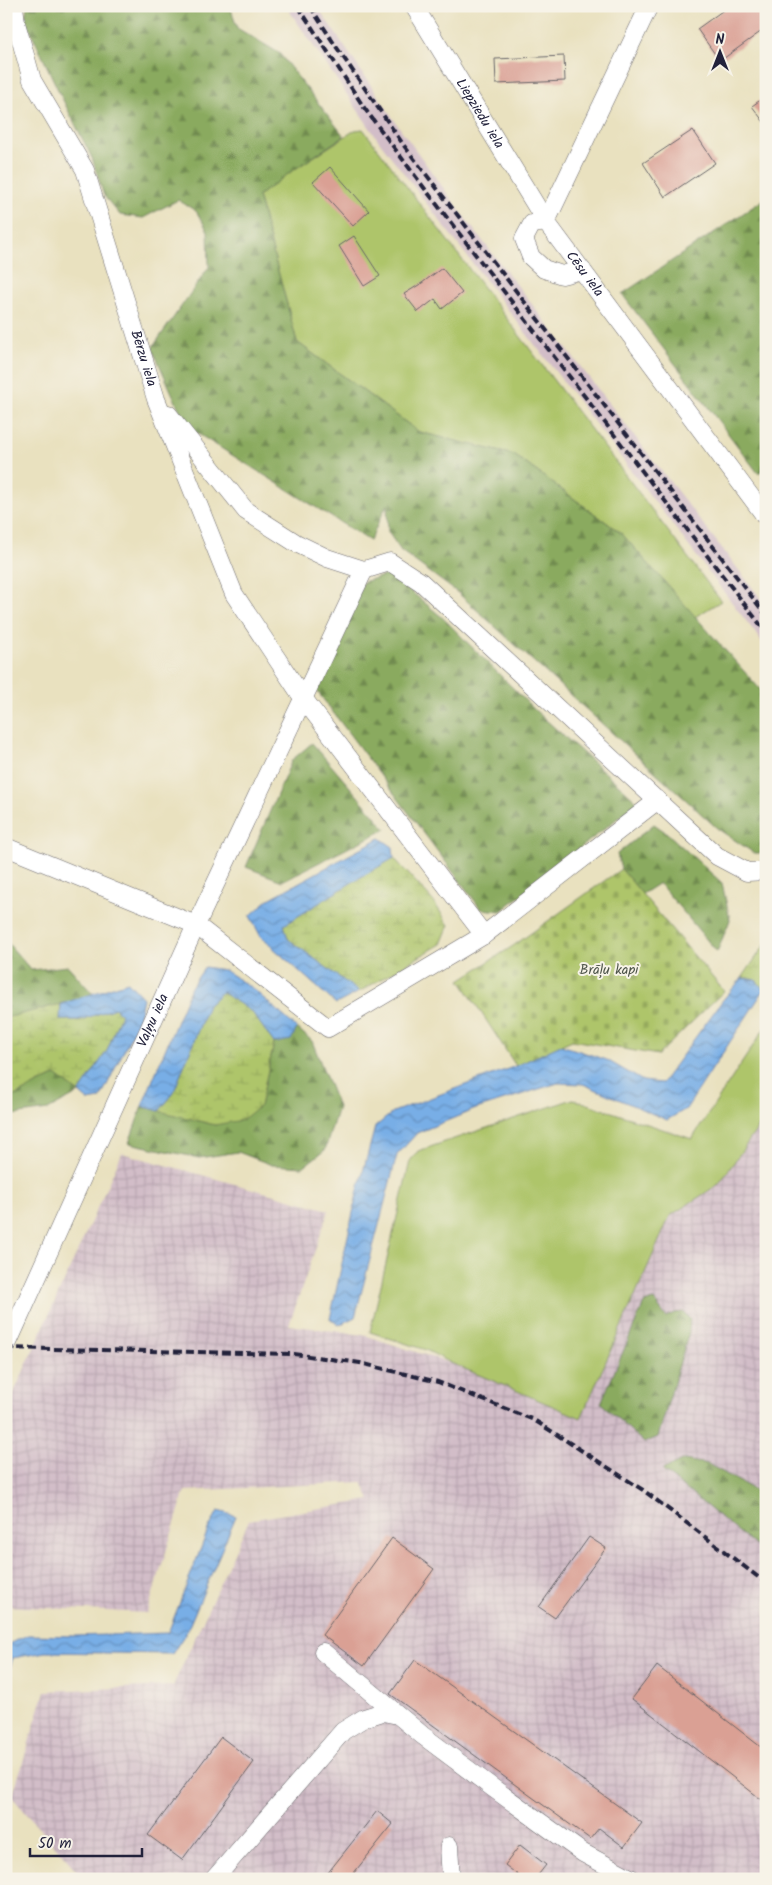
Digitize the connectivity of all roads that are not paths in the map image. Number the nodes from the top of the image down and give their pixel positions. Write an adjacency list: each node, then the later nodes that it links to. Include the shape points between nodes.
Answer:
1 (14, 6): 6 (street, Bērzu iela, via 32,80 85,170)
2 (414, 6): 4 (street, Liepziedu iela)
3 (649, 6): 4 (street)
4 (546, 222): 5 (street, Cēsu iela); 5 (street, via 532,224 524,239 531,257 544,269 562,275)
5 (582, 270): 7 (street, Cēsu iela)
6 (156, 399): 8 (street, via 246,511 296,543); 9 (street, Bērzu iela, via 234,594)
7 (766, 517)
8 (364, 570): 9 (street, Vaļņu iela); 10 (street, via 390,562 421,582)
9 (303, 698): 13 (street, Vaļņu iela); 14 (street, Bērzu iela)
10 (658, 800): 12 (street, via 717,856 747,872); 14 (street)
11 (6, 847): 13 (street)
12 (766, 870)
13 (196, 925): 14 (street, via 328,1028); 15 (street, Vaļņu iela)
14 (484, 935)
15 (6, 1347)
16 (323, 1652): 17 (street)
17 (398, 1715): 19 (street, via 383,1712 364,1718 343,1731); 21 (street, via 583,1853)
18 (449, 1846): 20 (street)
19 (214, 1879)
20 (451, 1879)
21 (632, 1879)

